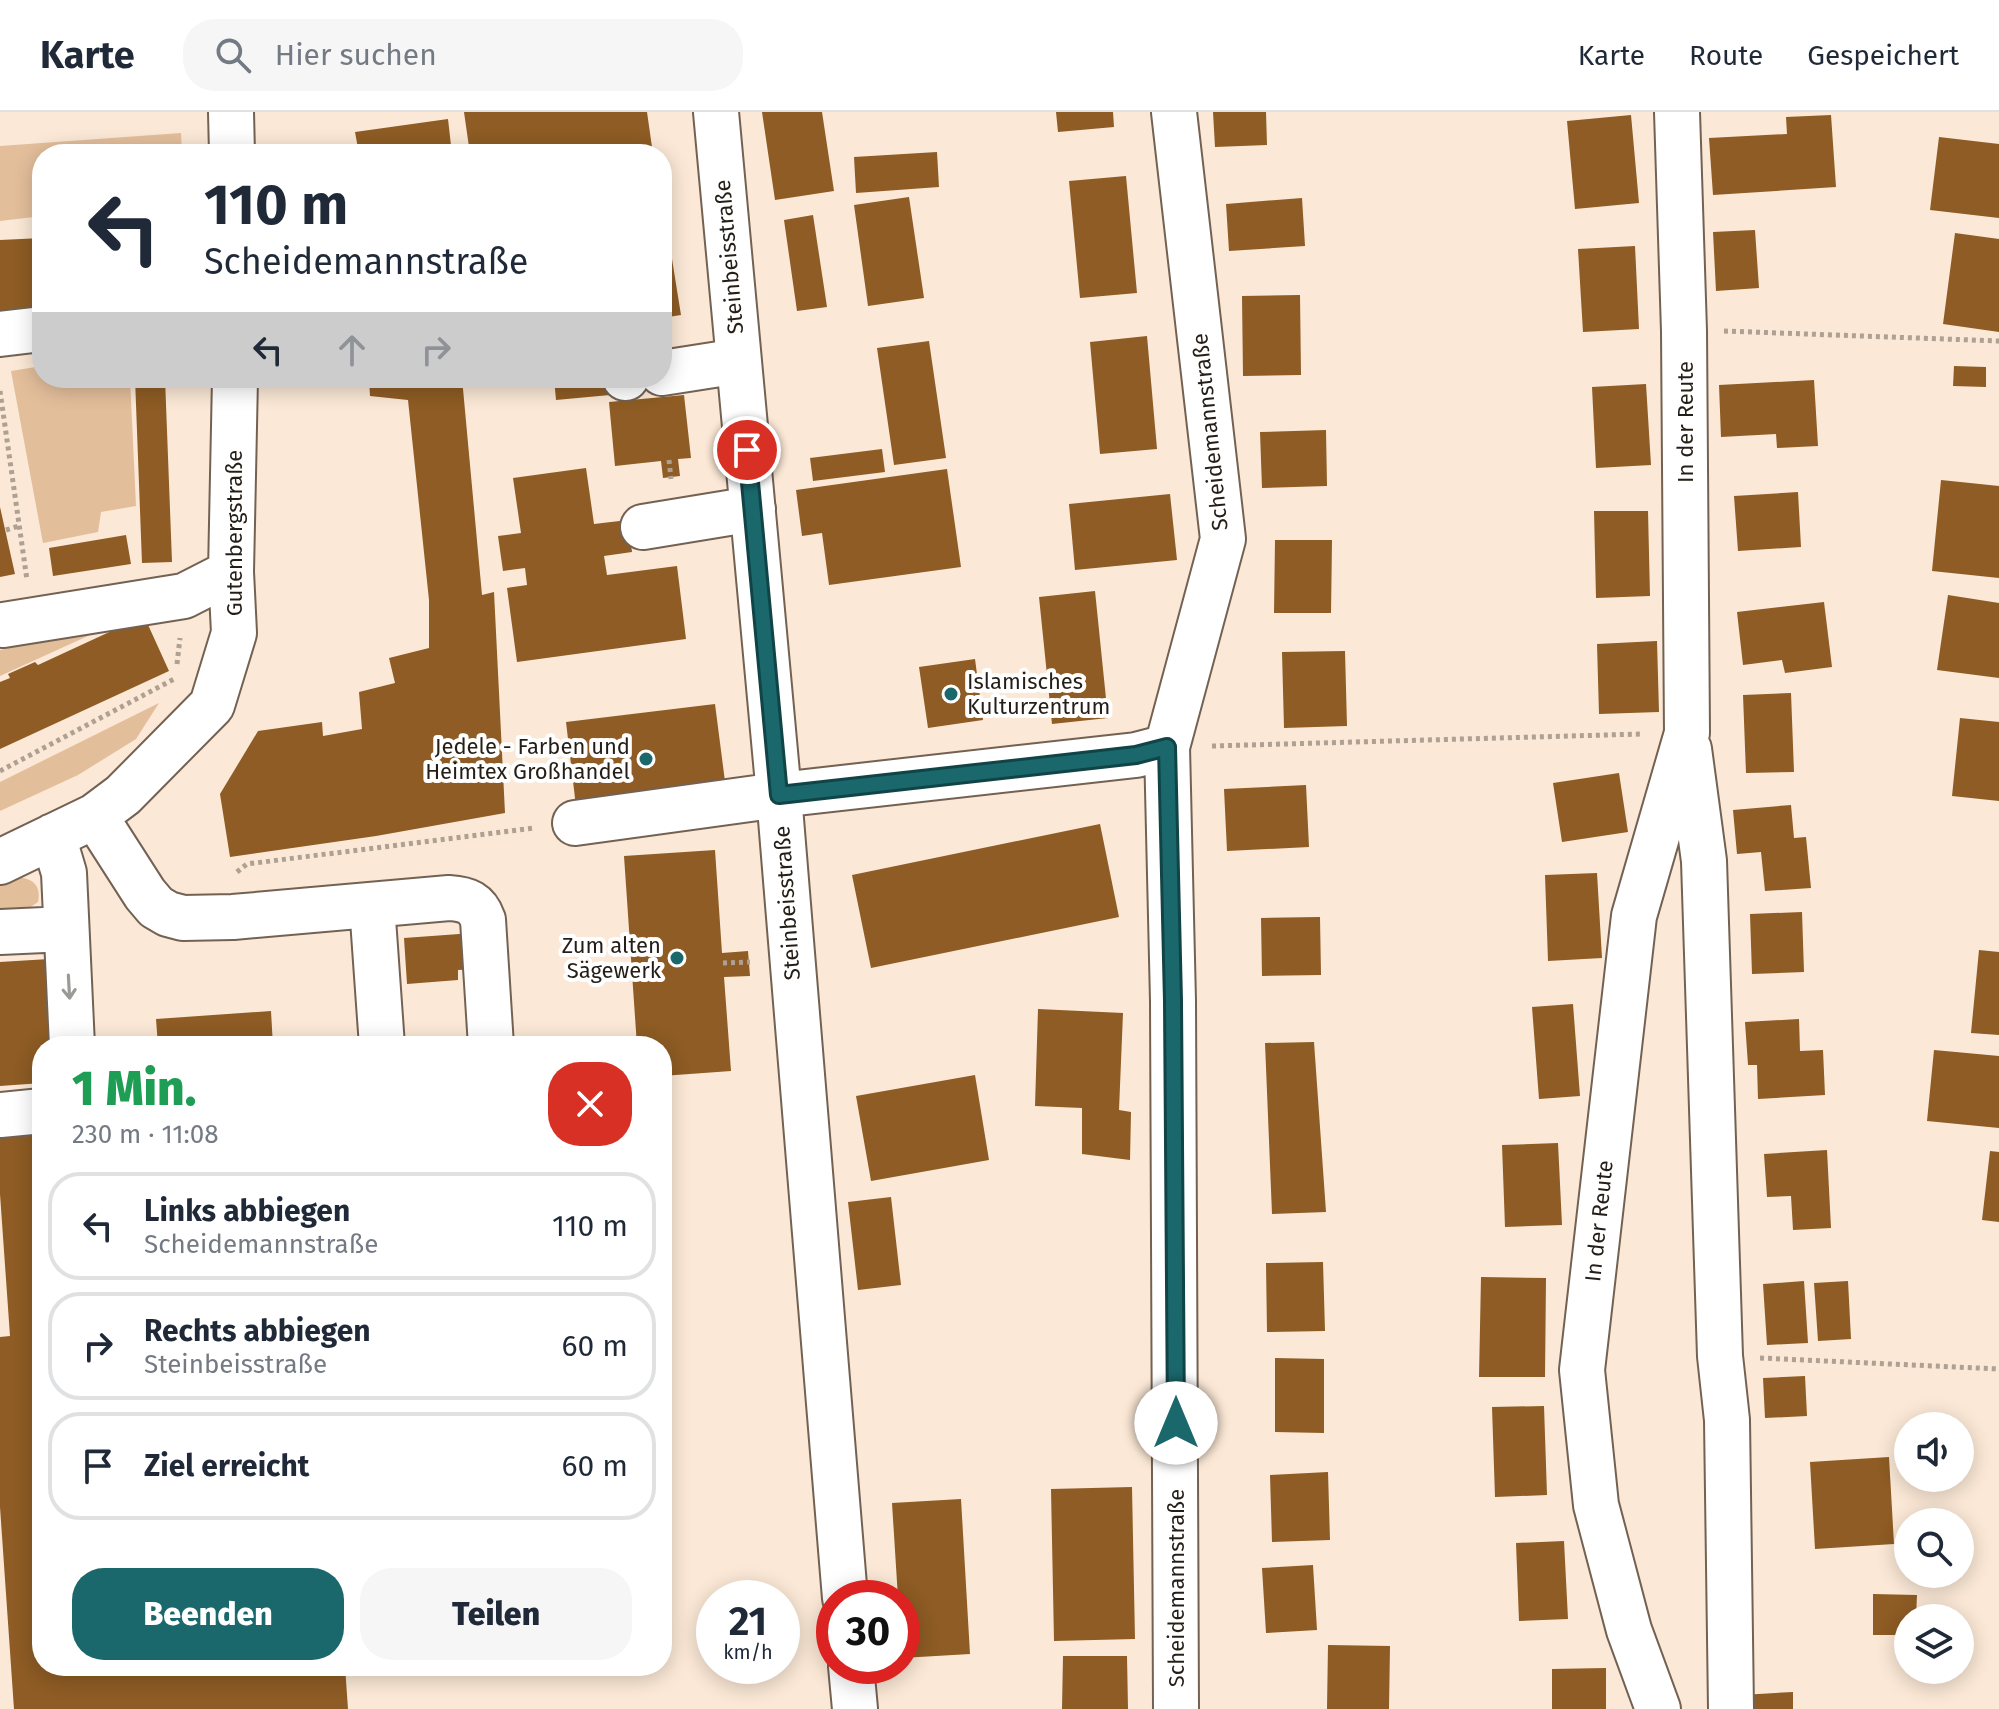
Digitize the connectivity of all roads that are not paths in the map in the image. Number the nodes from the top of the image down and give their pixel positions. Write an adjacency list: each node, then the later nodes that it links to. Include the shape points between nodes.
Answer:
1 (231, 112): 5 (street)
2 (716, 112): 8 (street, Steinbeisstraße)
3 (1174, 112): 16 (street, Scheidemannstraße, via 1223,539)
4 (1677, 112): 15 (street, In der Reute)
5 (232, 144)
6 (32, 330): 7 (street)
7 (0, 334)
8 (739, 361): 9 (street); 11 (street, Steinbeisstraße)
9 (672, 371)
10 (235, 388): 13 (street, Gutenbergstraße)
11 (753, 509): 12 (street); 17 (street, Steinbeisstraße)
12 (643, 527)
13 (231, 572): 14 (street, via 184,596); 18 (street, Gutenbergstraße, via 234,633 212,705 123,795)
14 (18, 623)
15 (1687, 733): 34 (street, In der Reute, via 1634,916 1582,1370 1596,1505 1629,1630); 35 (street, In der Reute, via 1704,861 1720,1356 1727,1420)
16 (1167, 747): 17 (street, via 1136,755); 33 (street, Scheidemannstraße)
17 (779, 795): 19 (street); 30 (street, Steinbeisstraße)
18 (95, 816): 20 (street, Gutenbergstraße); 22 (street, via 156,907 168,914 233,917)
19 (575, 823)
20 (53, 836): 21 (street, Gutenbergstraße); 23 (street, via 64,873)
21 (0, 862)
22 (372, 905): 26 (street); 27 (street, via 449,898 474,904 483,920)
23 (66, 929): 24 (street); 25 (street, one-way to 25)
24 (0, 932)
25 (71, 1036)
26 (381, 1036)
27 (490, 1036)
28 (32, 1112): 29 (street)
29 (0, 1115)
30 (844, 1580)
31 (853, 1684): 32 (street)
32 (855, 1709)
33 (1176, 1709)
34 (1658, 1709)
35 (1731, 1709)

